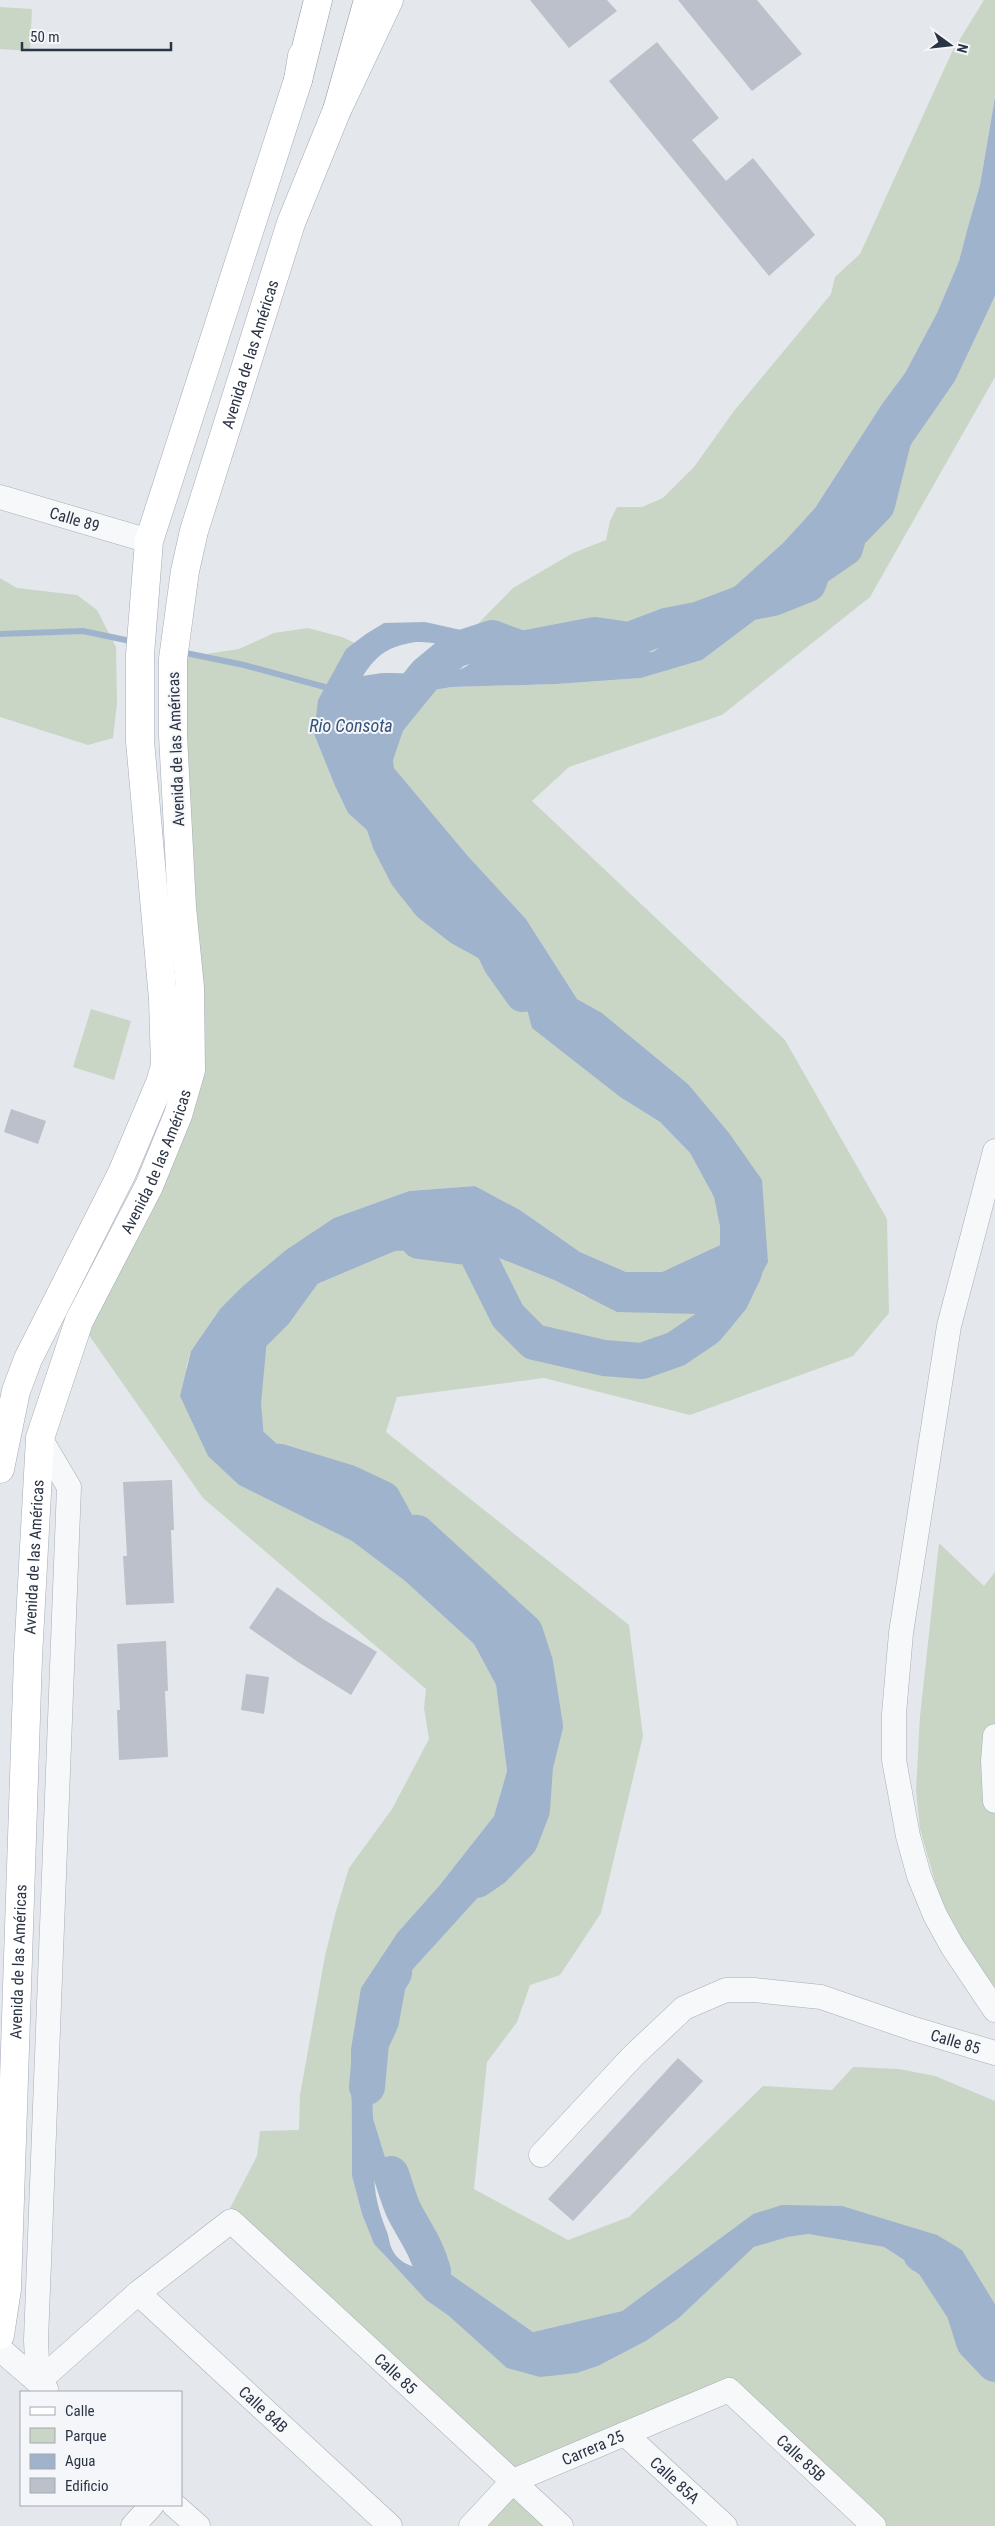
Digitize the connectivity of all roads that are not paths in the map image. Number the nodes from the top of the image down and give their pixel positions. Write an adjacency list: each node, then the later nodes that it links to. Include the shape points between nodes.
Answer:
1 (311, 0): 5 (main road)
2 (318, 0): 5 (main road, Avenida de las Américas)
3 (368, 0): 6 (main road, Avenida de las Américas)
4 (389, 0): 6 (main road)
5 (298, 80): 8 (main road, Avenida de las Américas)
6 (336, 110): 10 (main road, Avenida de las Américas, via 290,223 196,522 185,571 173,659 173,735 182,907 190,988 191,1070 178,1115 149,1186 79,1321)
7 (0, 497): 8 (street, Calle 89)
8 (149, 541): 11 (main road, Avenida de las Américas, via 140,655 140,741 164,999 165,1066 122,1173 28,1359 16,1391)
9 (995, 1151): 16 (street, via 949,1326 901,1633 894,1714 894,1760 919,1876 952,1946)
10 (40, 1438): 14 (street, via 69,1487); 15 (main road, Avenida de las Américas, via 28,1657)
11 (0, 1469)
12 (995, 1736): 13 (street)
13 (995, 1801)
14 (55, 1821): 15 (street); 22 (street, via 36,2340)
15 (6, 1862): 20 (main road, Avenida de las Américas, via 18,1940 7,2289)
16 (995, 2010)
17 (995, 2053): 18 (street, Calle 85, via 821,1997 726,1990 684,2008 633,2056)
18 (541, 2154)
19 (138, 2293): 22 (street); 25 (street, Calle 85, via 231,2221); 30 (street, Calle 84B)
20 (0, 2335)
21 (0, 2349): 22 (street)
22 (44, 2387)
23 (729, 2390): 24 (street, Carrera 25); 34 (street, Calle 85B)
24 (625, 2434): 25 (street, Carrera 25); 33 (street, Calle 85A)
25 (513, 2481): 31 (street, Carrera 25); 32 (street, Calle 85)
26 (151, 2506): 28 (street)
27 (175, 2506): 29 (street)
28 (133, 2526)
29 (198, 2526)
30 (390, 2526)
31 (471, 2526)
32 (561, 2526)
33 (725, 2526)
34 (874, 2526)

